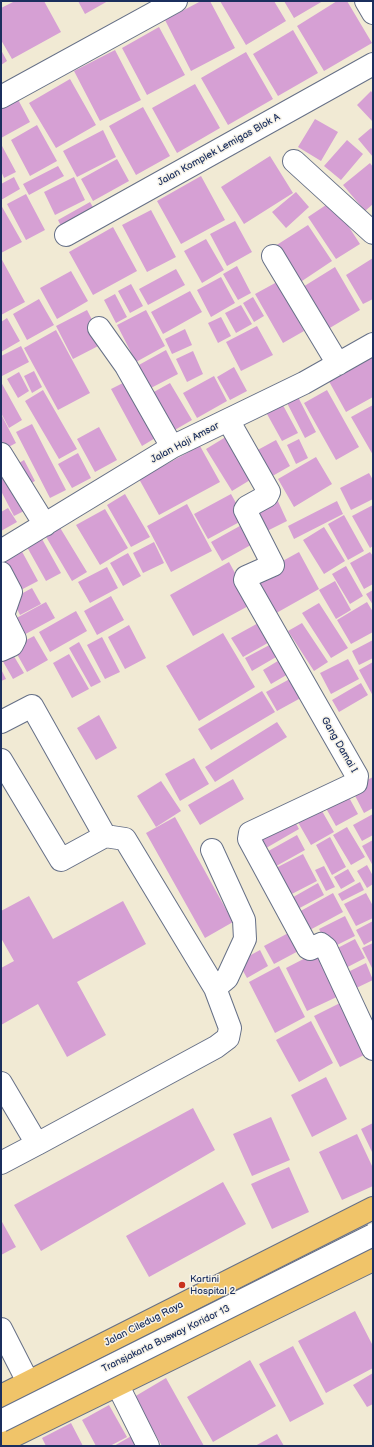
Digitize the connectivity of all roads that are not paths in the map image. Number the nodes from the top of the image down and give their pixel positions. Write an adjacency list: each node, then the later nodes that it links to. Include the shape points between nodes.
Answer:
1 (176, 1): 5 (street)
2 (366, 1): 3 (street)
3 (373, 13)
4 (373, 64): 8 (street, Jalan Komplek Lemigas Blok A)
5 (1, 97)
6 (294, 161): 7 (street)
7 (373, 233)
8 (66, 235)
9 (273, 256): 12 (street)
10 (99, 328): 14 (street, via 126,366)
11 (373, 344): 12 (street, Jalan Haji Amsar)
12 (338, 364): 13 (street, Jalan Haji Amsar)
13 (228, 420): 14 (street, Jalan Haji Amsar); 25 (street, Gang Damai I, via 269,492 245,510 274,563 246,577 246,580 357,776 356,783 250,834 249,839 308,948 321,944 326,948)
14 (172, 448): 16 (street, Jalan Haji Amsar)
15 (1, 454): 16 (street)
16 (45, 525): 17 (street, Jalan Haji Amsar)
17 (1, 551)
18 (1, 573): 19 (street, via 11,592 3,615 15,639 12,644)
19 (1, 650)
20 (1, 722): 22 (street, via 32,706)
21 (1, 760): 22 (street, via 61,860)
22 (105, 836): 24 (street, via 125,839)
23 (212, 850): 24 (street, via 244,920 245,939 227,978)
24 (215, 988): 27 (street, via 230,1028 228,1038 216,1047)
25 (373, 1049)
26 (1, 1083): 27 (street)
27 (37, 1144): 28 (street)
28 (1, 1163)
29 (368, 1211): 30 (main road); 33 (main road, Jalan Ciledug Raya)
30 (373, 1235): 37 (street, Transjakarta Busway Koridor 13, bridge)
31 (373, 1260): 35 (main road)
32 (1, 1329): 36 (street)
33 (96, 1348): 35 (main road); 36 (main road, Jalan Ciledug Raya)
34 (1, 1354): 36 (street)
35 (117, 1384): 38 (main road); 39 (street)
36 (16, 1388)
37 (1, 1420)
38 (1, 1442)
39 (148, 1446)

